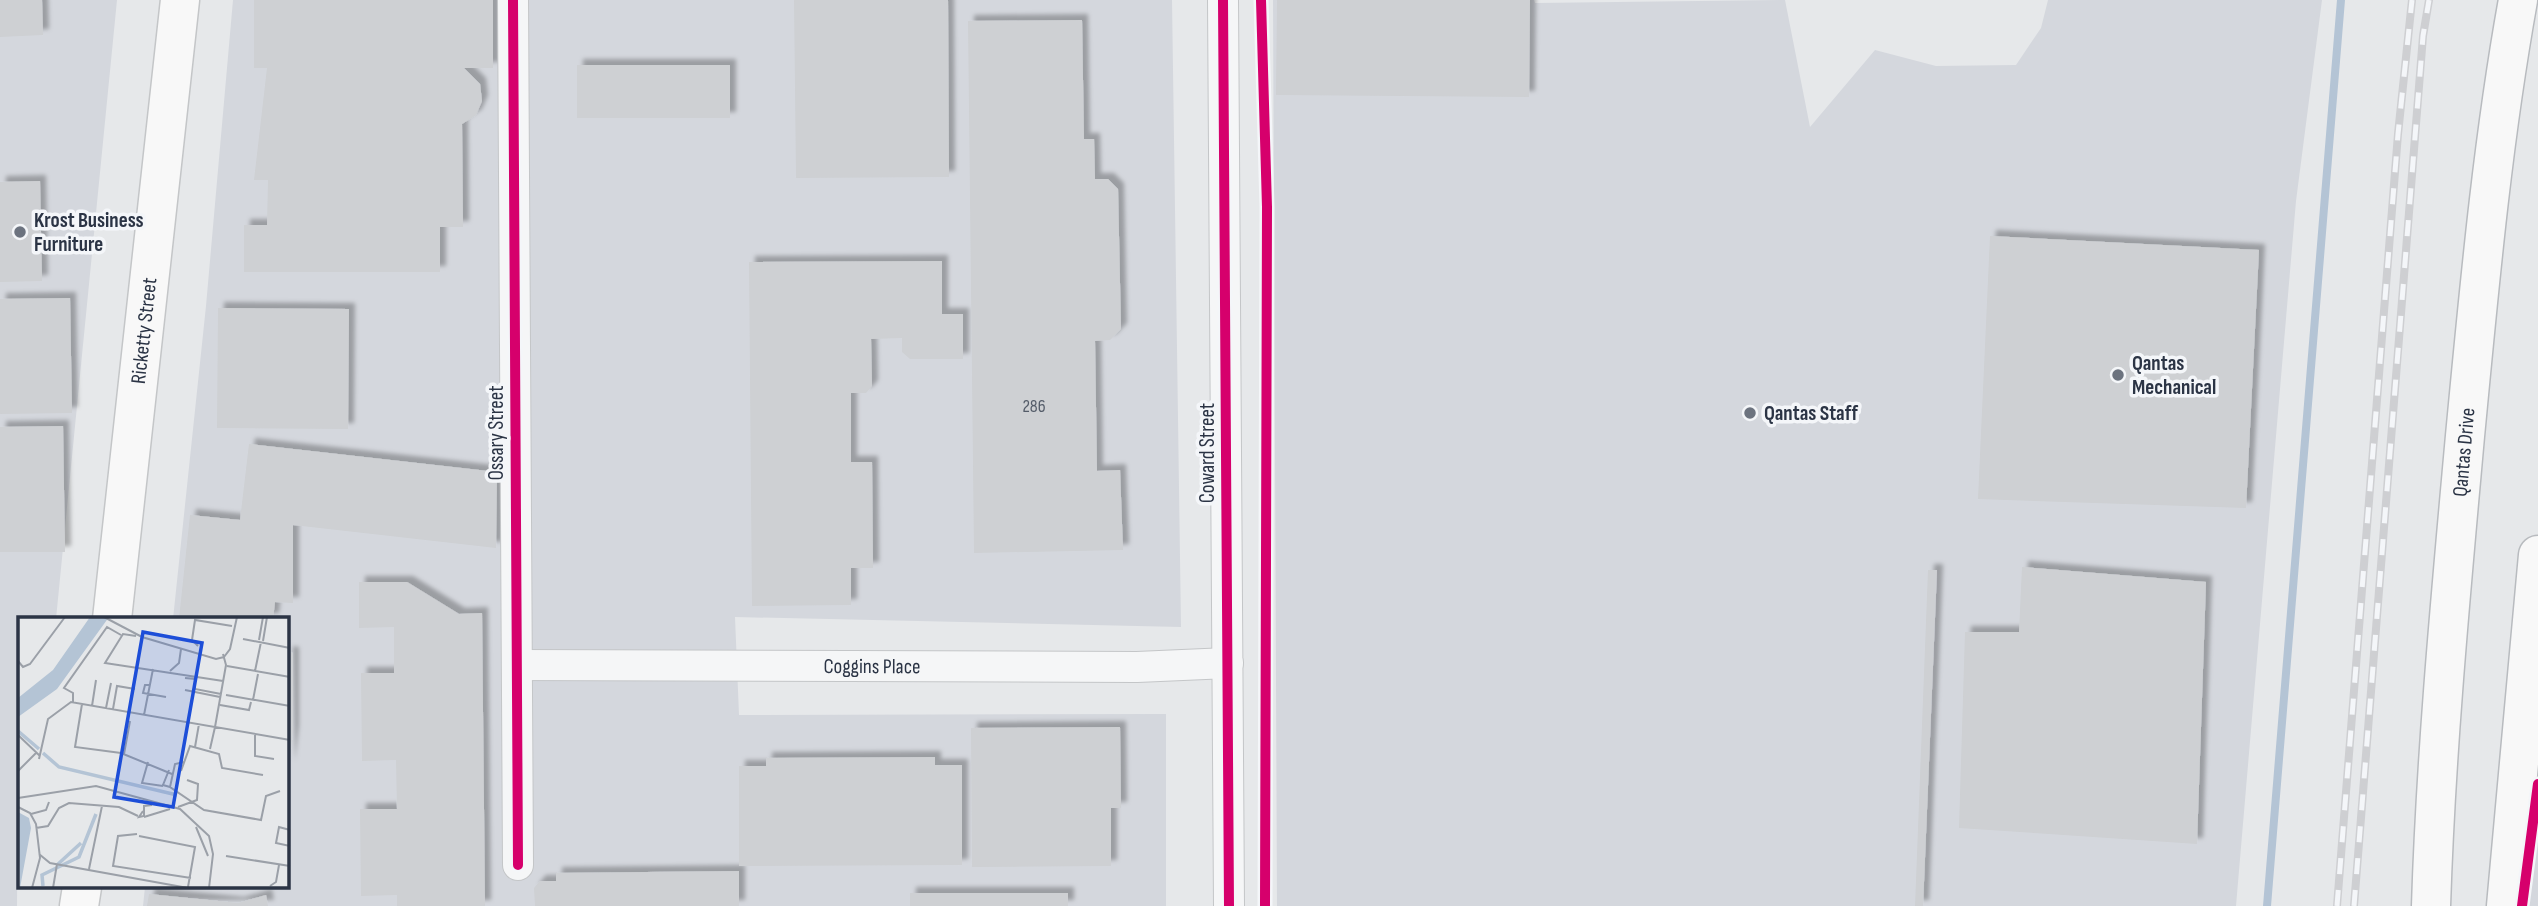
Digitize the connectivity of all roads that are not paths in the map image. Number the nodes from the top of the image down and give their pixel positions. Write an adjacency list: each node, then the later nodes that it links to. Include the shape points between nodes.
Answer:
1 (180, 0): 7 (main road, Ricketty Street)
2 (513, 0): 9 (street, Ossary Street)
3 (1223, 0): 8 (street, Coward Street)
4 (2518, 0): 14 (main road, Qantas Drive, via 2479,283 2448,632)
5 (2538, 555): 6 (main road)
6 (2535, 613): 15 (main road)
7 (112, 617)
8 (1228, 663): 9 (street, Coggins Place, via 1137,667); 13 (street, Coward Street)
9 (517, 665): 10 (street, Ossary Street)
10 (518, 865)
11 (82, 888): 12 (main road)
12 (79, 906)
13 (1230, 906)
14 (2431, 906)
15 (2506, 906)

